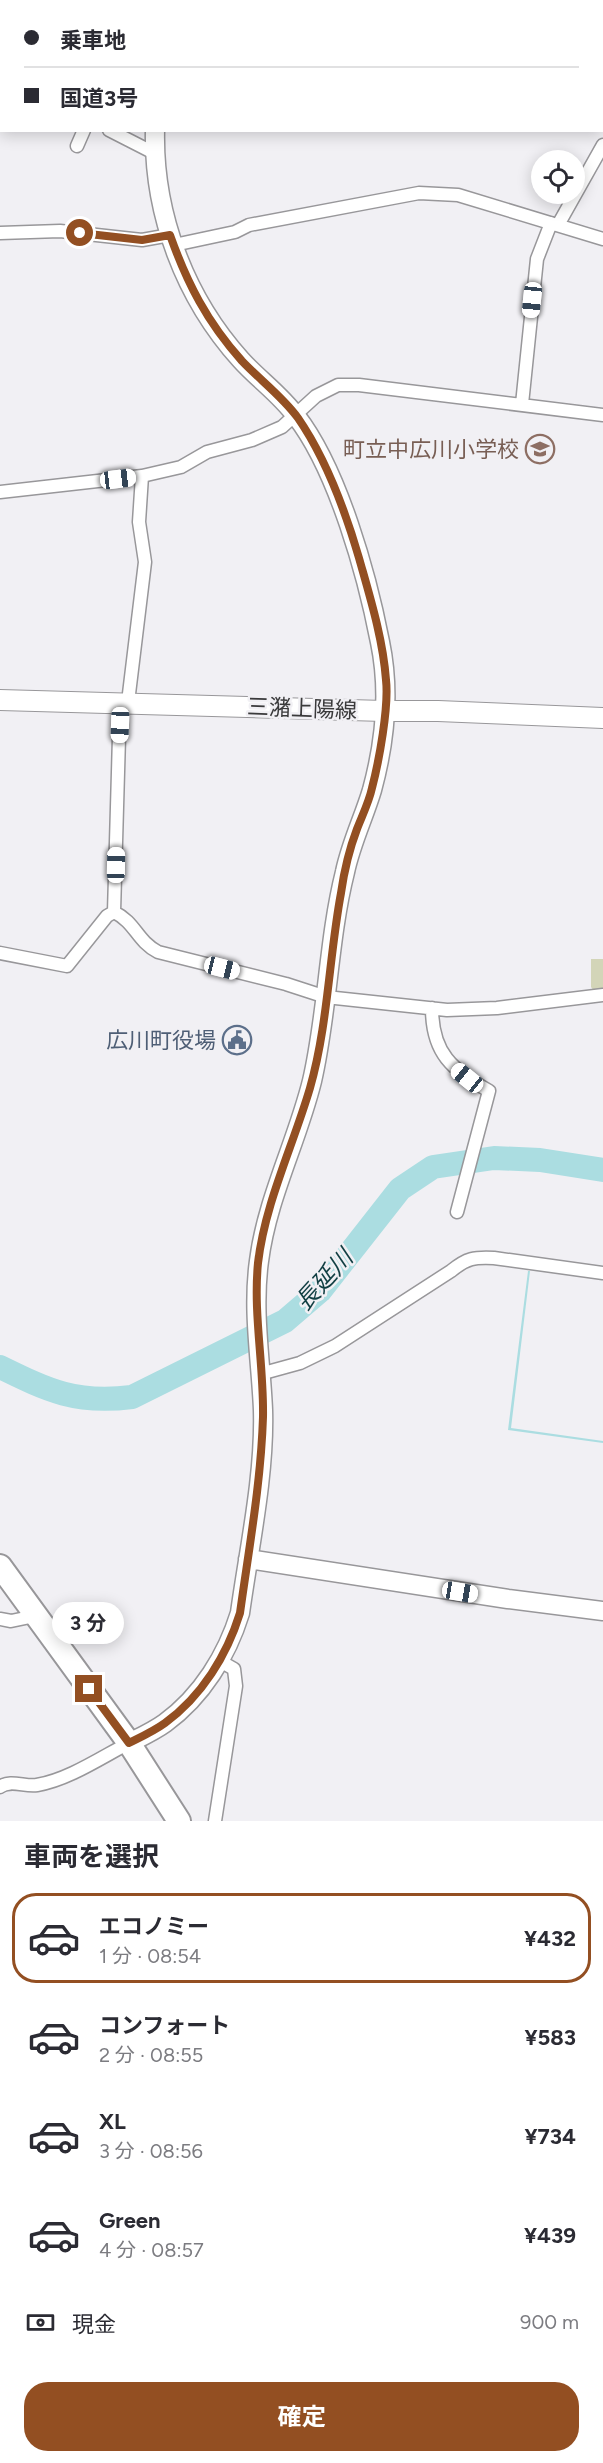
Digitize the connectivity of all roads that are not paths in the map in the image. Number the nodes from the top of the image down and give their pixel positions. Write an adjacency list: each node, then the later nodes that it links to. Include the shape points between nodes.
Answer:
1 (83, 132): 4 (street)
2 (113, 132): 6 (street)
3 (155, 132): 6 (street)
4 (77, 146)
5 (603, 146): 7 (street)
6 (156, 154): 10 (street, via 161,203)
7 (555, 224): 9 (street); 10 (street, via 458,195 419,193 249,225 235,232); 11 (street, via 537,259)
8 (0, 233): 10 (street, via 60,231)
9 (603, 239)
10 (172, 240): 13 (street, via 197,301 214,328)
11 (522, 404): 12 (street); 13 (street, via 338,385 316,396)
12 (603, 415)
13 (296, 416): 14 (street, via 252,440 207,452 181,467); 18 (street, via 336,489 358,555 387,683)
14 (142, 476): 15 (street); 17 (street, via 139,522 145,562)
15 (0, 492)
16 (0, 700): 17 (main road, 三潴上陽線)
17 (124, 702): 18 (main road, 三潴上陽線); 20 (street)
18 (384, 711): 19 (main road, 三潴上陽線); 23 (street, via 371,792 344,873)
19 (603, 718)
20 (114, 912): 21 (street, via 67,966); 23 (street, via 126,918 145,945 158,952)
21 (0, 953)
22 (603, 994): 24 (street, via 497,1008)
23 (326, 997): 24 (street); 27 (street, via 311,1084 264,1229 258,1263)
24 (432, 1008): 25 (street, via 438,1046 450,1064 489,1091)
25 (457, 1212)
26 (603, 1273): 27 (street, via 494,1258 463,1261 335,1347 300,1363)
27 (260, 1374): 28 (street, via 262,1444)
28 (248, 1559): 30 (street); 33 (street, via 240,1613)
29 (0, 1566): 31 (highway)
30 (603, 1611)
31 (35, 1616): 32 (street); 34 (highway)
32 (0, 1619)
33 (220, 1660): 34 (street, via 195,1696 166,1722); 37 (street, via 234,1669 236,1686)
34 (129, 1743): 35 (street, via 74,1772 37,1785 5,1783); 36 (highway)
35 (0, 1787)
36 (179, 1821)
37 (215, 1821)

